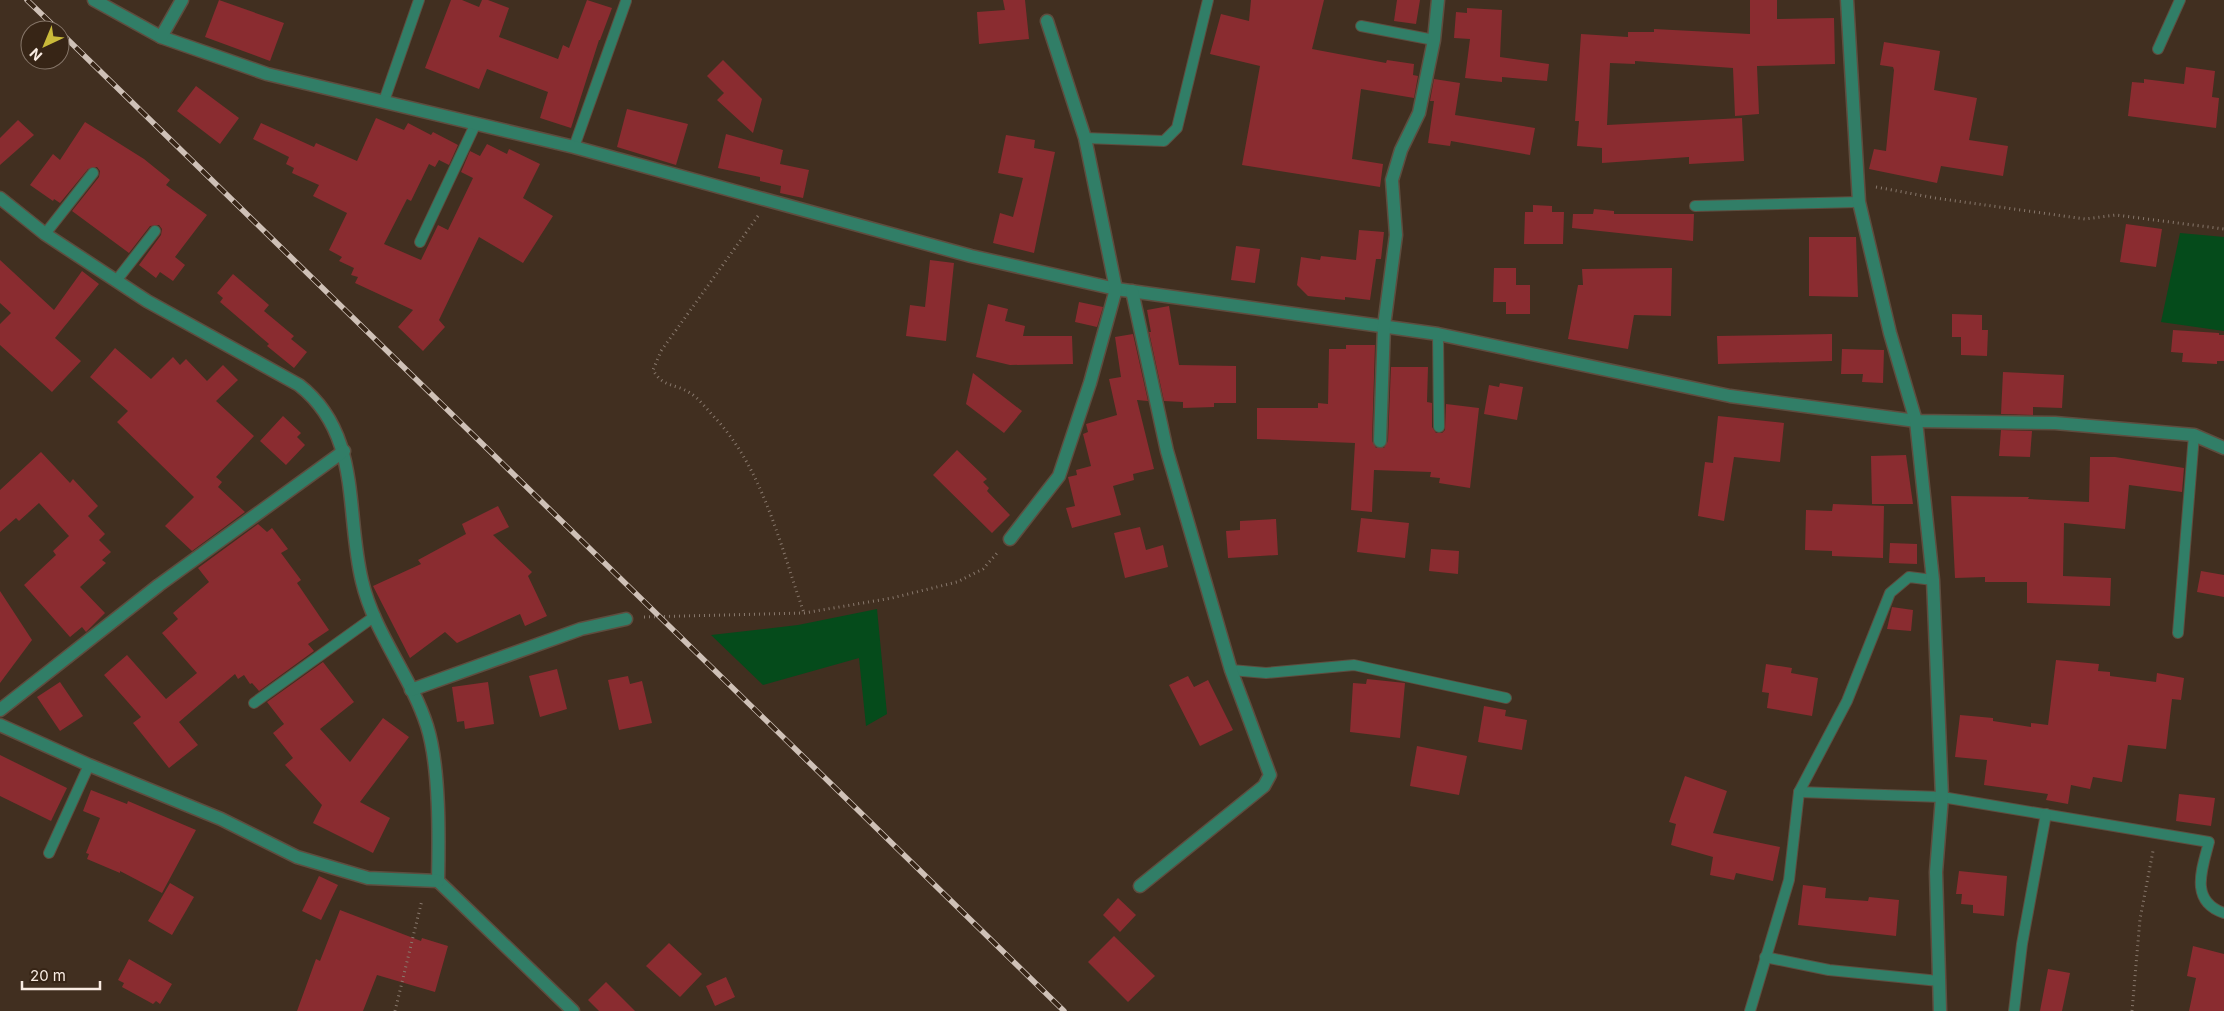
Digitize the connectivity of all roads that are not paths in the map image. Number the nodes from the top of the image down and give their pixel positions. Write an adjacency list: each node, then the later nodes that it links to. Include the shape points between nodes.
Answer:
1 (94, 0): 11 (street)
2 (182, 0): 11 (street)
3 (419, 0): 14 (lane)
4 (1208, 0): 16 (lane, via 1177,128 1164,141)
5 (1438, 0): 12 (street)
6 (1847, 0): 20 (street)
7 (2180, 0): 13 (lane)
8 (626, 1): 17 (lane)
9 (1047, 21): 16 (street)
10 (1361, 26): 12 (lane)
11 (160, 37): 14 (street, via 267,74)
12 (1434, 40): 28 (street, via 1420,113 1401,150 1392,180 1396,235)
13 (2158, 49)
14 (384, 101): 15 (street)
15 (476, 123): 17 (street); 24 (lane)
16 (1085, 138): 26 (street)
17 (574, 147): 26 (street, via 972,256)
18 (93, 173): 23 (lane)
19 (0, 198): 23 (street)
20 (1859, 202): 21 (lane); 30 (street, via 1890,333)
21 (1695, 206)
22 (155, 231): 25 (lane)
23 (45, 234): 25 (street)
24 (420, 242)
25 (116, 281): 35 (street, via 299,385 316,398 329,416)
26 (1116, 289): 27 (street); 36 (street, via 1090,383 1059,476)
27 (1132, 290): 28 (street); 41 (street, via 1167,451)
28 (1384, 326): 29 (street); 33 (street)
29 (1438, 334): 30 (street, via 1730,396); 31 (lane)
30 (1916, 421): 32 (street, via 2055,423); 37 (street)
31 (1439, 427)
32 (2194, 435): 34 (street); 40 (lane)
33 (1380, 441)
34 (2224, 448)
35 (344, 451): 38 (street, via 361,580); 45 (street, via 158,585)
36 (1010, 539)
37 (1933, 580): 48 (lane, via 1910,577 1890,593 1847,701); 49 (street)
38 (374, 616): 42 (street); 44 (lane)
39 (626, 618): 42 (street, via 581,628)
40 (2178, 633)
41 (1231, 670): 43 (lane, via 1275,673 1354,665); 53 (street, via 1270,775 1264,786)
42 (411, 690): 52 (street, via 427,727 432,750 439,847)
43 (1506, 698)
44 (254, 703)
45 (0, 710)
46 (0, 725): 47 (street)
47 (89, 765): 51 (lane); 52 (street, via 221,819 297,856 368,878)
48 (1799, 792): 49 (lane); 55 (lane, via 1789,880)
49 (1942, 797): 50 (lane); 56 (street, via 1936,872)
50 (2046, 814): 54 (lane, via 2209,842 2200,878 2203,898 2215,910); 60 (lane, via 2022,944)
51 (49, 853)
52 (432, 882): 57 (street)
53 (1140, 886)
54 (2224, 913)
55 (1765, 957): 56 (lane, via 1829,970); 58 (lane)
56 (1938, 981): 59 (street)
57 (573, 1011)
58 (1750, 1011)
59 (1940, 1011)
60 (2014, 1011)

